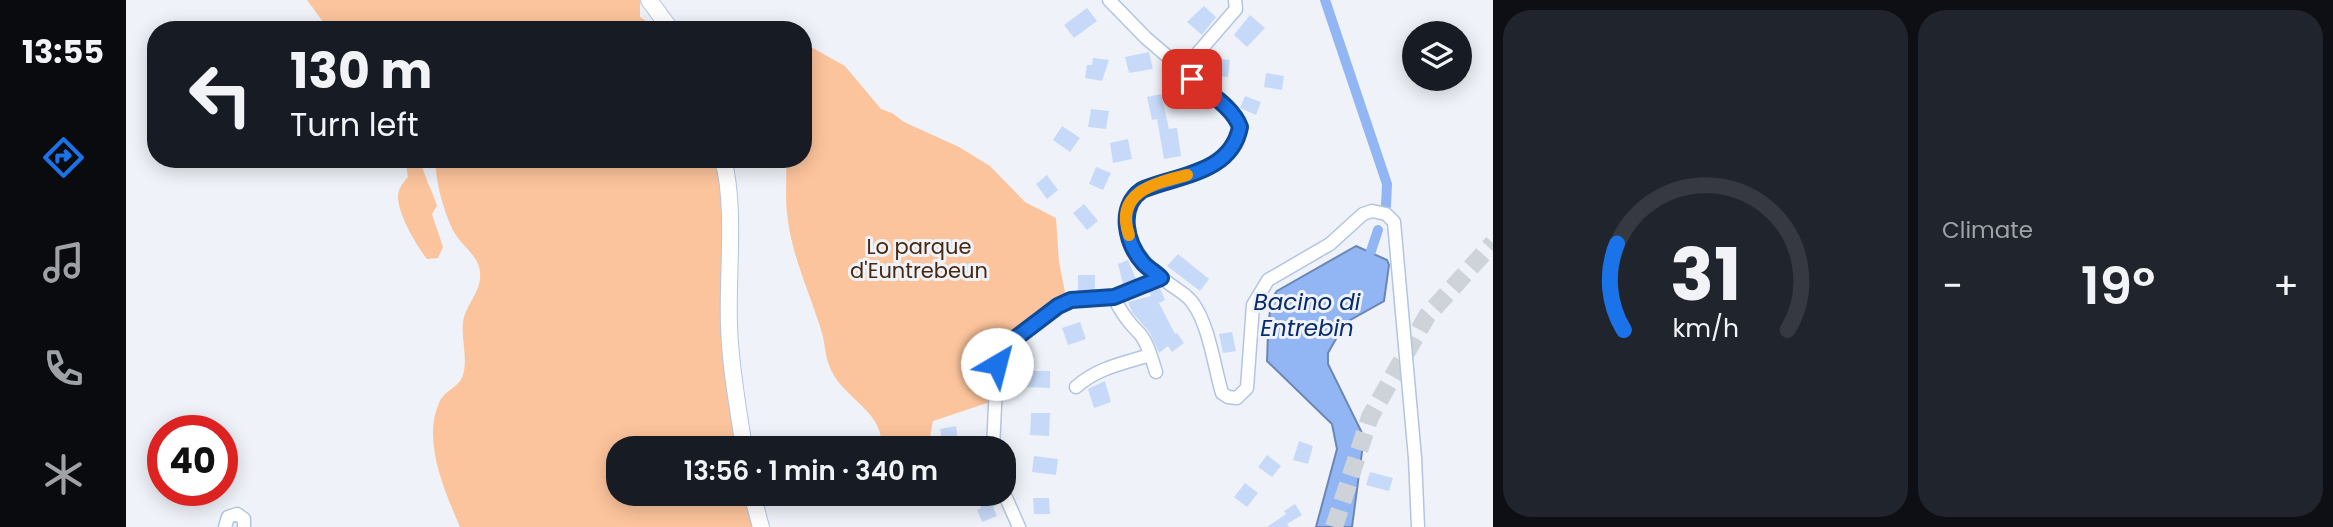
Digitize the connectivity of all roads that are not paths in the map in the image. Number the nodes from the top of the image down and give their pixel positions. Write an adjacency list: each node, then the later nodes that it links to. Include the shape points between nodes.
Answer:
1 (649, 0): 4 (main road)
2 (1109, 0): 5 (street)
3 (1235, 0): 5 (street, via 1236,9)
4 (664, 21)
5 (1184, 69): 7 (street, via 1230,110 1240,127 1232,147 1209,169 1142,190 1128,207 1126,219 1133,245 1143,263)
6 (726, 168): 12 (main road, via 729,328)
7 (1161, 278): 8 (street); 20 (street, via 1192,301 1222,393 1237,398 1247,388 1253,305 1262,287 1330,244 1363,214 1372,211 1390,217 1396,229)
8 (1114, 297): 9 (street); 13 (street, via 1071,300 1058,306 999,354)
9 (1150, 355): 10 (street); 11 (street, via 1106,368)
10 (1156, 372)
11 (1076, 387)
12 (742, 436)
13 (992, 436)
14 (755, 506): 18 (main road)
15 (1010, 506): 19 (street)
16 (225, 527): 17 (street, via 228,517 237,514 244,519)
17 (244, 527)
18 (761, 527)
19 (1019, 527)
20 (1418, 527)

